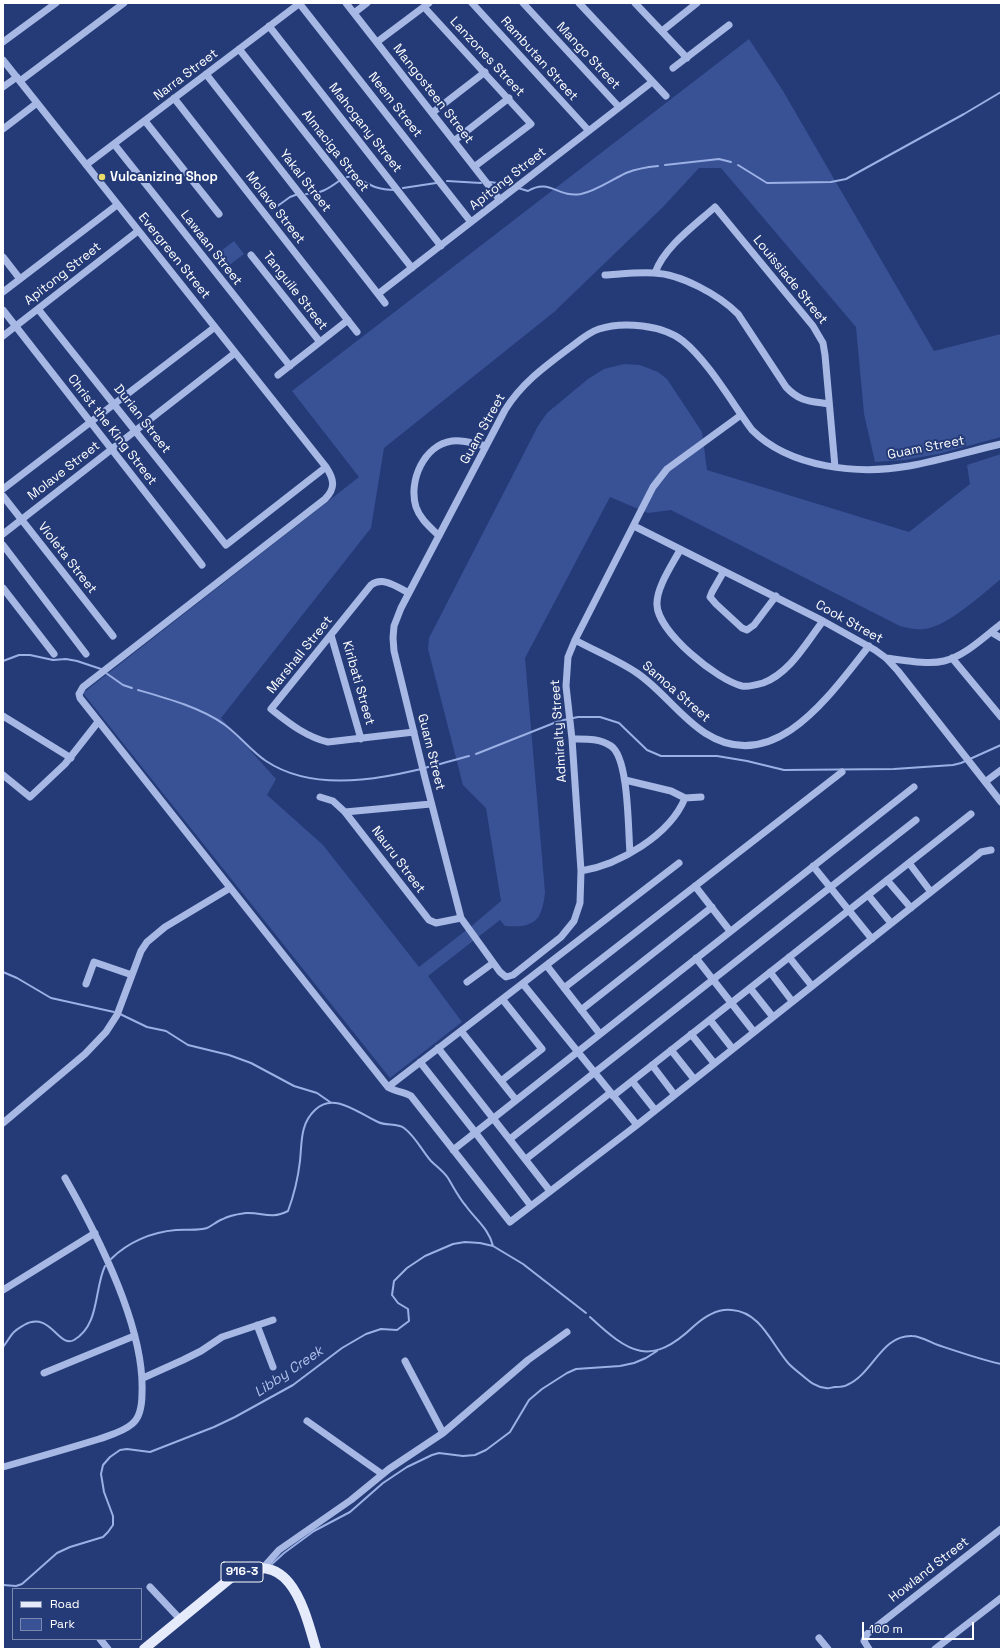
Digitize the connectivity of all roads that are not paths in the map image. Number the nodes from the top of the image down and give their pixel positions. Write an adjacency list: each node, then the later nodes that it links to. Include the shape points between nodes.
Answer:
1 (56, 3): 16 (street)
2 (124, 3): 24 (street)
3 (299, 3): 14 (street, Narra Street); 43 (street, Neem Street)
4 (346, 3): 12 (street, Mangosteen Street)
5 (367, 3): 12 (street)
6 (472, 3): 35 (street, Rambutan Street)
7 (523, 3): 31 (street, Mango Street)
8 (579, 3): 25 (street)
9 (697, 3): 15 (street)
10 (637, 4): 15 (street)
11 (427, 5): 17 (street); 22 (street, Lanzones Street)
12 (354, 13): 17 (street, Mangosteen Street)
13 (729, 25): 19 (street)
14 (270, 26): 18 (street, Narra Street); 45 (street, Mahogany Street)
15 (662, 31): 19 (street)
16 (3, 42)
17 (377, 42): 32 (street, Mangosteen Street)
18 (240, 49): 23 (street, Narra Street); 48 (street, Almaciga Street)
19 (687, 58): 21 (street)
20 (3, 60): 24 (street, Evergreen Street)
21 (673, 68)
22 (485, 72): 29 (street, Lanzones Street); 32 (street)
23 (206, 74): 28 (street, Narra Street); 53 (street, Yakal Street)
24 (18, 79): 26 (street); 30 (street, Evergreen Street)
25 (652, 82): 27 (street); 31 (street, Apitong Street)
26 (3, 88)
27 (666, 96)
28 (174, 98): 33 (street, Narra Street); 57 (street, Molave Street)
29 (509, 98): 36 (street); 39 (street, Lanzones Street, via 532,124)
30 (37, 103): 34 (street); 38 (street, Evergreen Street)
31 (619, 107): 35 (street, Apitong Street)
32 (432, 113): 36 (street, Mangosteen Street)
33 (145, 121): 37 (street, Narra Street); 42 (street)
34 (3, 129)
35 (589, 131): 40 (street, Apitong Street)
36 (454, 141): 39 (street, Mangosteen Street)
37 (114, 144): 38 (street, Narra Street); 64 (street, Lawaan Street)
38 (86, 165): 41 (street, Evergreen Street)
39 (474, 167): 40 (street, Mangosteen Street)
40 (500, 200): 43 (street, Apitong Street)
41 (117, 205): 44 (street, Evergreen Street); 51 (street)
42 (219, 214)
43 (471, 222): 45 (street, Apitong Street)
44 (138, 230): 55 (street, Apitong Street); 59 (street, Evergreen Street)
45 (441, 246): 48 (street, Apitong Street)
46 (251, 255): 62 (street, Tanguile Street)
47 (3, 257): 51 (street)
48 (412, 268): 53 (street, Apitong Street)
49 (655, 273): 50 (street); 67 (street, via 683,280 728,304 738,314 792,393 800,399); 67 (street, Louissiade Street, via 668,250 715,207 819,335 826,355)
50 (605, 275)
51 (20, 279): 52 (street)
52 (3, 292)
53 (378, 294): 54 (street, Yakal Street)
54 (385, 303)
55 (38, 309): 58 (street, Apitong Street); 66 (street, Durian Street)
56 (3, 310): 58 (street, Christ the King Street)
57 (348, 320): 60 (street, Molave Street); 62 (street)
58 (16, 326): 61 (street, Apitong Street); 69 (street, Christ the King Street)
59 (215, 327): 63 (street, Evergreen Street); 66 (street)
60 (357, 332)
61 (3, 336)
62 (320, 342): 64 (street)
63 (235, 353): 70 (street, Molave Street); 74 (street, Evergreen Street)
64 (290, 366): 65 (street)
65 (278, 375)
66 (114, 404): 69 (street); 70 (street, Durian Street)
67 (829, 404): 75 (street, Louissiade Street)
68 (741, 415): 72 (street, Guam Street, via 694,350 682,340 661,330 626,324 603,328 586,336 535,374 514,395); 75 (street, Guam Street, via 756,434 772,447 808,462); 79 (street, Admiralty Street, via 663,473 653,487)
69 (90, 422): 73 (street, Christ the King Street); 76 (street)
70 (136, 430): 73 (street, Molave Street); 74 (street, Durian Street, via 226,545)
71 (1001, 444): 75 (street, Guam Street, via 909,466)
72 (486, 446): 81 (street, Guam Street); 81 (street, via 459,440 451,441 434,449 420,466 414,490 417,508)
73 (112, 449): 78 (street, Molave Street); 84 (street, Christ the King Street)
74 (326, 467): 103 (street, Evergreen Street, via 334,485 325,499 81,690 80,698)
75 (835, 467)
76 (3, 489)
77 (3, 496): 78 (street, Violeta Street)
78 (22, 519): 80 (street, Molave Street); 93 (street, Violeta Street)
79 (634, 526): 83 (street, Cook Street); 95 (street, Admiralty Street)
80 (3, 534)
81 (438, 536): 87 (street, Guam Street)
82 (3, 545): 98 (street)
83 (680, 550): 85 (street, Cook Street); 89 (street, via 657,598 659,616 664,626 682,645 721,677 743,686 763,683 774,677 797,656)
84 (202, 565)
85 (724, 571): 88 (street, Cook Street); 88 (street, via 710,597 742,628 751,628)
86 (3, 588): 97 (street)
87 (409, 593): 92 (street, Marshall Street, via 386,582 376,582); 104 (street, Guam Street, via 394,626 393,638)
88 (776, 596): 89 (street, Cook Street)
89 (823, 620): 96 (street, Cook Street)
90 (1001, 624): 91 (street)
91 (991, 632): 94 (street); 100 (street)
92 (331, 634): 105 (street, Kiribati Street); 105 (street, Marshall Street, via 271,709 317,740 328,742)
93 (113, 636)
94 (1001, 638)
95 (575, 640): 96 (street, Samoa Street, via 638,674 704,732 738,746 766,743 802,723 824,702); 106 (street, Admiralty Street, via 566,670)
96 (868, 646): 99 (street, Cook Street)
97 (54, 654)
98 (86, 654)
99 (886, 658): 100 (street, via 937,662); 112 (street, Cook Street)
100 (952, 658): 102 (street)
101 (3, 716): 107 (street)
102 (1001, 717)
103 (98, 722): 107 (street); 130 (street)
104 (414, 732): 105 (street, Marshall Street); 118 (street, Guam Street)
105 (361, 739)
106 (572, 739): 111 (street, via 600,741 611,746 618,753); 127 (street, Admiralty Street)
107 (70, 758): 110 (street, via 30,797)
108 (1001, 770): 112 (street)
109 (842, 772): 129 (street)
110 (3, 775)
111 (625, 780): 116 (street, via 671,791); 123 (street)
112 (985, 782): 117 (street, Cook Street)
113 (914, 787): 126 (street)
114 (320, 797): 119 (street, Nauru Street, via 334,801)
115 (701, 797): 116 (street)
116 (685, 798): 123 (street, via 670,823)
117 (1001, 802)
118 (431, 804): 119 (street); 137 (street, Guam Street)
119 (345, 812): 137 (street, Nauru Street, via 429,920 436,923)
120 (971, 814): 125 (street)
121 (916, 820): 131 (street)
122 (991, 850): 132 (street, via 981,852)
123 (630, 852): 127 (street, via 597,869)
124 (679, 863): 144 (street)
125 (909, 863): 128 (street); 132 (street)
126 (813, 866): 131 (street); 139 (street)
127 (581, 872): 147 (street, Admiralty Street, via 580,903 574,921 561,937 513,975)
128 (887, 880): 133 (street); 135 (street)
129 (695, 886): 134 (street); 153 (street)
130 (230, 888): 146 (street, via 147,942); 176 (street)
131 (831, 888): 136 (street); 148 (street)
132 (931, 892): 135 (street)
133 (868, 895): 136 (street); 138 (street)
134 (712, 907): 139 (street); 158 (street)
135 (911, 908): 138 (street)
136 (849, 910): 140 (street); 141 (street)
137 (461, 918): 143 (street, Guam Street)
138 (891, 923): 140 (street)
139 (730, 931): 142 (street)
140 (872, 938): 152 (street)
141 (789, 957): 145 (street); 152 (street)
142 (696, 958): 148 (street); 163 (street)
143 (493, 963): 147 (street, Guam Street); 149 (street)
144 (547, 966): 151 (street); 153 (street)
145 (770, 972): 154 (street); 156 (street)
146 (132, 976): 150 (street, via 94,962); 182 (street, via 117,1015 96,1043)
147 (506, 977)
148 (713, 980): 157 (street); 172 (street)
149 (468, 982)
150 (86, 984)
151 (523, 984): 155 (street); 168 (street)
152 (812, 986): 156 (street)
153 (564, 988): 158 (street)
154 (750, 988): 157 (street); 159 (street)
155 (502, 1000): 161 (street); 174 (street, via 542,1049)
156 (792, 1001): 159 (street)
157 (731, 1003): 160 (street); 162 (street)
158 (581, 1010): 163 (street)
159 (773, 1017): 162 (street)
160 (710, 1020): 164 (street); 166 (street)
161 (462, 1031): 165 (street); 174 (street)
162 (754, 1032): 166 (street)
163 (600, 1034): 168 (street)
164 (691, 1034): 167 (street); 170 (street)
165 (438, 1048): 169 (street); 181 (street)
166 (732, 1048): 170 (street)
167 (671, 1050): 171 (street); 173 (street)
168 (577, 1051): 172 (street); 179 (street)
169 (420, 1062): 176 (street); 184 (street)
170 (714, 1063): 173 (street)
171 (652, 1065): 175 (street); 178 (street)
172 (594, 1073): 177 (street); 185 (street)
173 (694, 1079): 178 (street)
174 (501, 1080): 179 (street)
175 (632, 1081): 177 (street); 180 (street)
176 (388, 1087): 186 (street, via 411,1096)
177 (611, 1094): 183 (street); 187 (street)
178 (674, 1094): 180 (street)
179 (516, 1100): 181 (street)
180 (655, 1110): 183 (street)
181 (494, 1118): 184 (street); 185 (street)
182 (3, 1123)
183 (637, 1125): 189 (street)
184 (475, 1132): 186 (street); 190 (street)
185 (510, 1139): 187 (street)
186 (453, 1150): 190 (street, via 510,1222)
187 (526, 1159): 189 (street)
188 (65, 1178): 191 (street)
189 (550, 1191): 190 (street)
190 (531, 1206)
191 (95, 1233): 192 (street); 196 (street)
192 (3, 1290)
193 (273, 1320): 194 (street)
194 (257, 1325): 198 (street); 200 (street, via 222,1338 201,1351)
195 (567, 1332): 202 (street, via 528,1360)
196 (134, 1336): 199 (street); 200 (street)
197 (405, 1361): 202 (street)
198 (273, 1368)
199 (44, 1373)
200 (143, 1378): 203 (street, via 142,1404 133,1424 81,1445)
201 (308, 1421): 204 (street)
202 (443, 1432): 204 (street)
203 (3, 1467)
204 (382, 1474): 206 (street, via 351,1500 279,1550)
205 (1001, 1529): 216 (street, Howland Street, via 866,1634 864,1641)
206 (262, 1569): 209 (main road, 916-3, via 243,1572 232,1578); 214 (main road, 916-3, via 284,1578 296,1591)
207 (150, 1587): 209 (street)
208 (1001, 1598): 217 (street)
209 (180, 1619): 213 (main road, 916-3)
210 (819, 1638): 215 (street)
211 (101, 1640): 212 (street)
212 (108, 1649)
213 (144, 1649)
214 (316, 1649)
215 (828, 1649)
216 (869, 1649)
217 (935, 1649)

